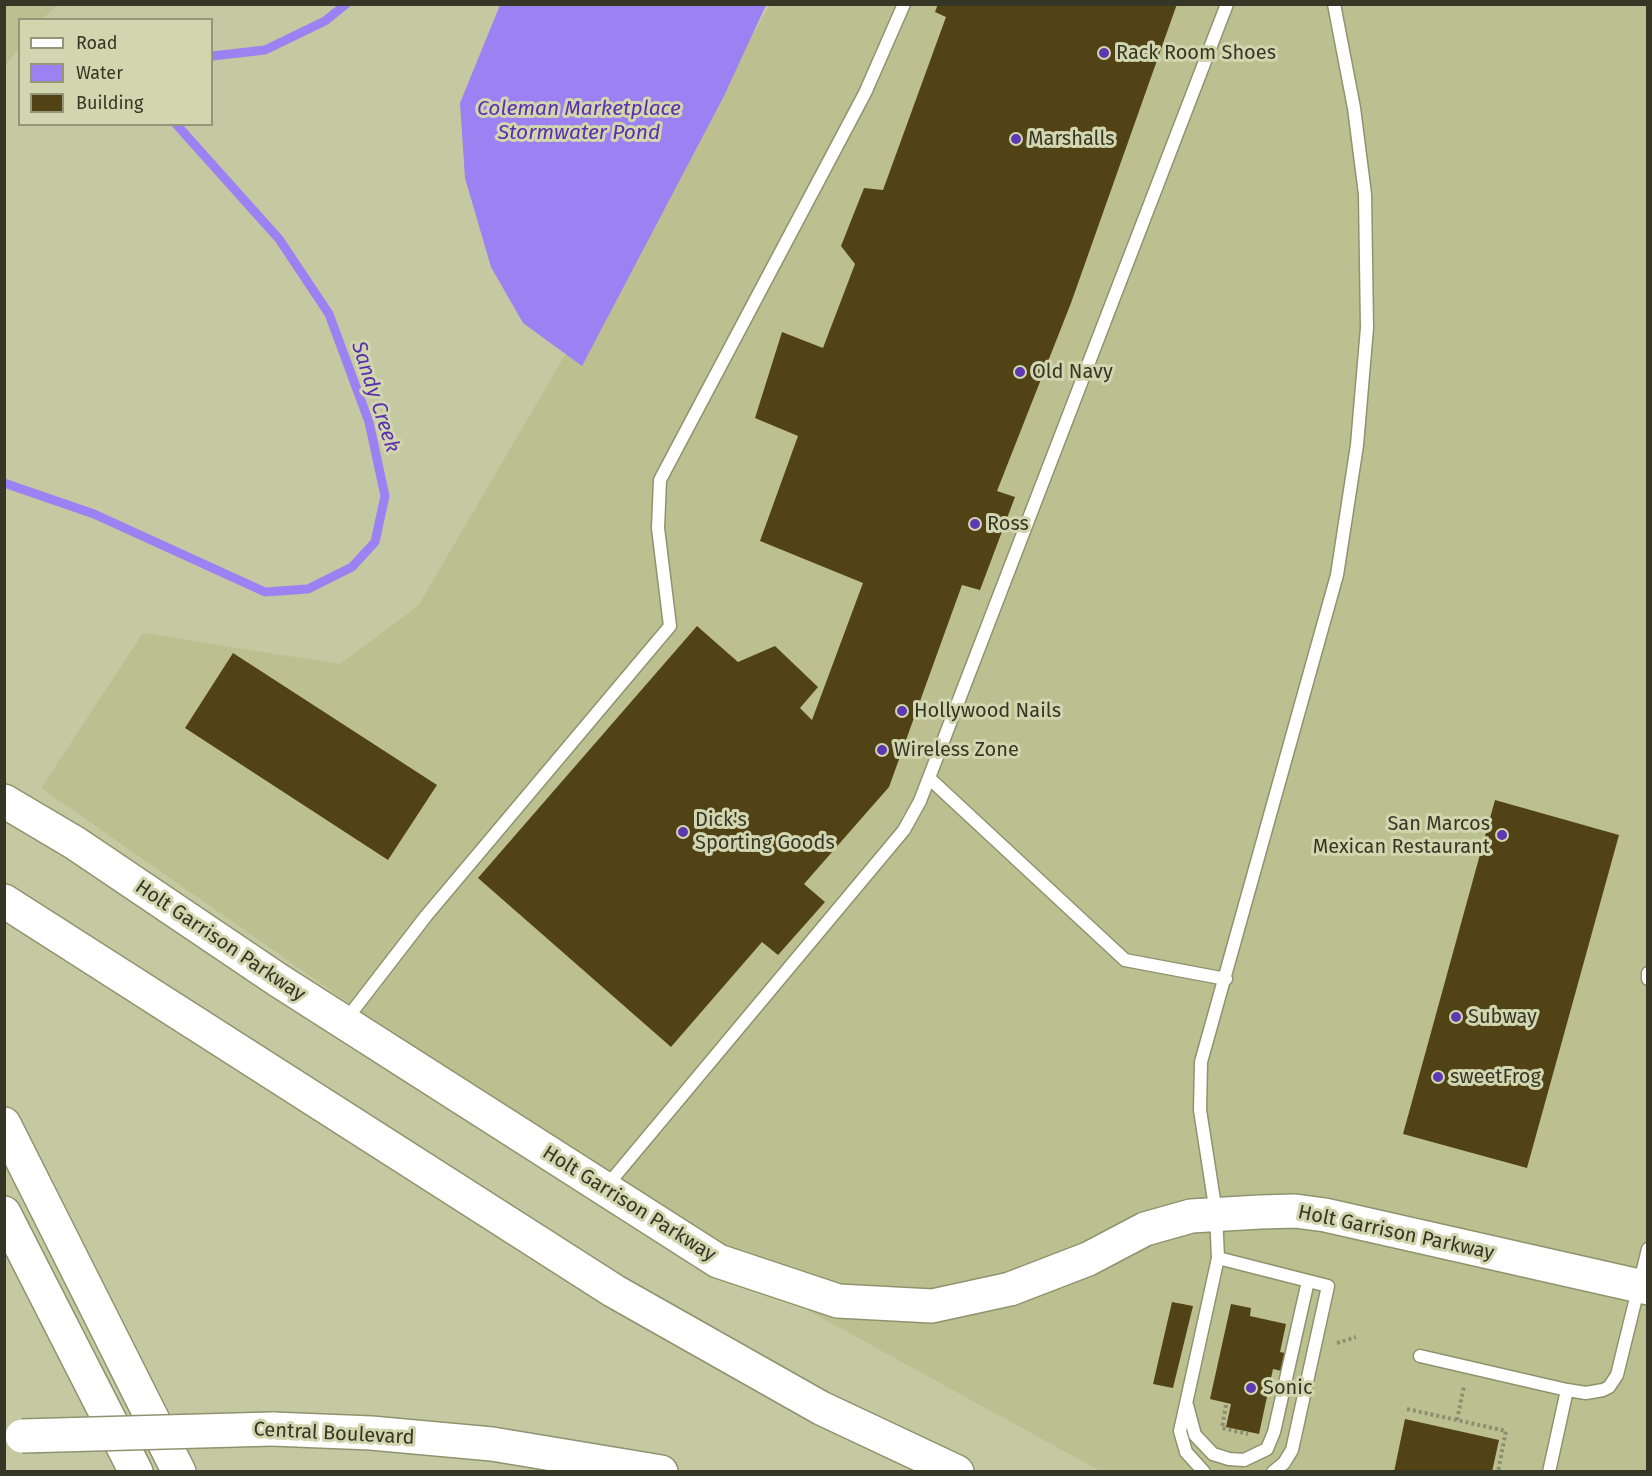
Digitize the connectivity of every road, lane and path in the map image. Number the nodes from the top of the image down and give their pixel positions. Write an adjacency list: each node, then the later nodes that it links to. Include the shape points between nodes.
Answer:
1 (904, 4): 10 (lane, via 865,93 660,480 658,528 670,626 426,916)
2 (1227, 4): 4 (lane)
3 (1334, 4): 8 (lane, via 1365,194 1366,328 1358,446 1337,576)
4 (929, 778): 8 (lane, via 1125,960); 12 (lane, via 904,830)
5 (4, 801): 10 (main road, Holt Garrison Parkway, via 75,843)
6 (4, 901): 31 (main road, via 632,1302 821,1408)
7 (1647, 973): 9 (lane)
8 (1226, 979): 13 (lane, via 1201,1062 1200,1110)
9 (1647, 979)
10 (344, 1022): 12 (main road, Holt Garrison Parkway)
11 (4, 1124): 29 (main road)
12 (604, 1189): 13 (main road, Holt Garrison Parkway, via 718,1261 838,1300 932,1306 1010,1289 1088,1259 1145,1229)
13 (1216, 1213): 16 (lane); 18 (main road, Holt Garrison Parkway, via 1294,1211 1324,1215)
14 (4, 1214): 28 (main road)
15 (1647, 1249): 18 (lane)
16 (1218, 1258): 17 (lane); 22 (lane)
17 (1308, 1281): 22 (lane, via 1267,1449 1244,1460 1213,1454 1195,1435); 33 (lane, via 1328,1286 1292,1450)
18 (1643, 1287): 21 (lane, via 1614,1382 1595,1393)
19 (1420, 1356): 20 (lane)
20 (1468, 1368): 21 (lane); 25 (path)
21 (1566, 1390): 35 (lane)
22 (1186, 1398): 32 (lane, via 1180,1426 1183,1443 1192,1461)
23 (1226, 1405): 26 (path, via 1222,1428)
24 (1407, 1409): 25 (path)
25 (1457, 1420): 34 (path, via 1506,1431)
26 (1252, 1435)
27 (13, 1436): 30 (main road, Central Boulevard, bridge, via 272,1429 371,1433 492,1444)
28 (136, 1472)
29 (179, 1472)
30 (661, 1472)
31 (957, 1472)
32 (1204, 1472)
33 (1273, 1472)
34 (1498, 1472)
35 (1549, 1472)

